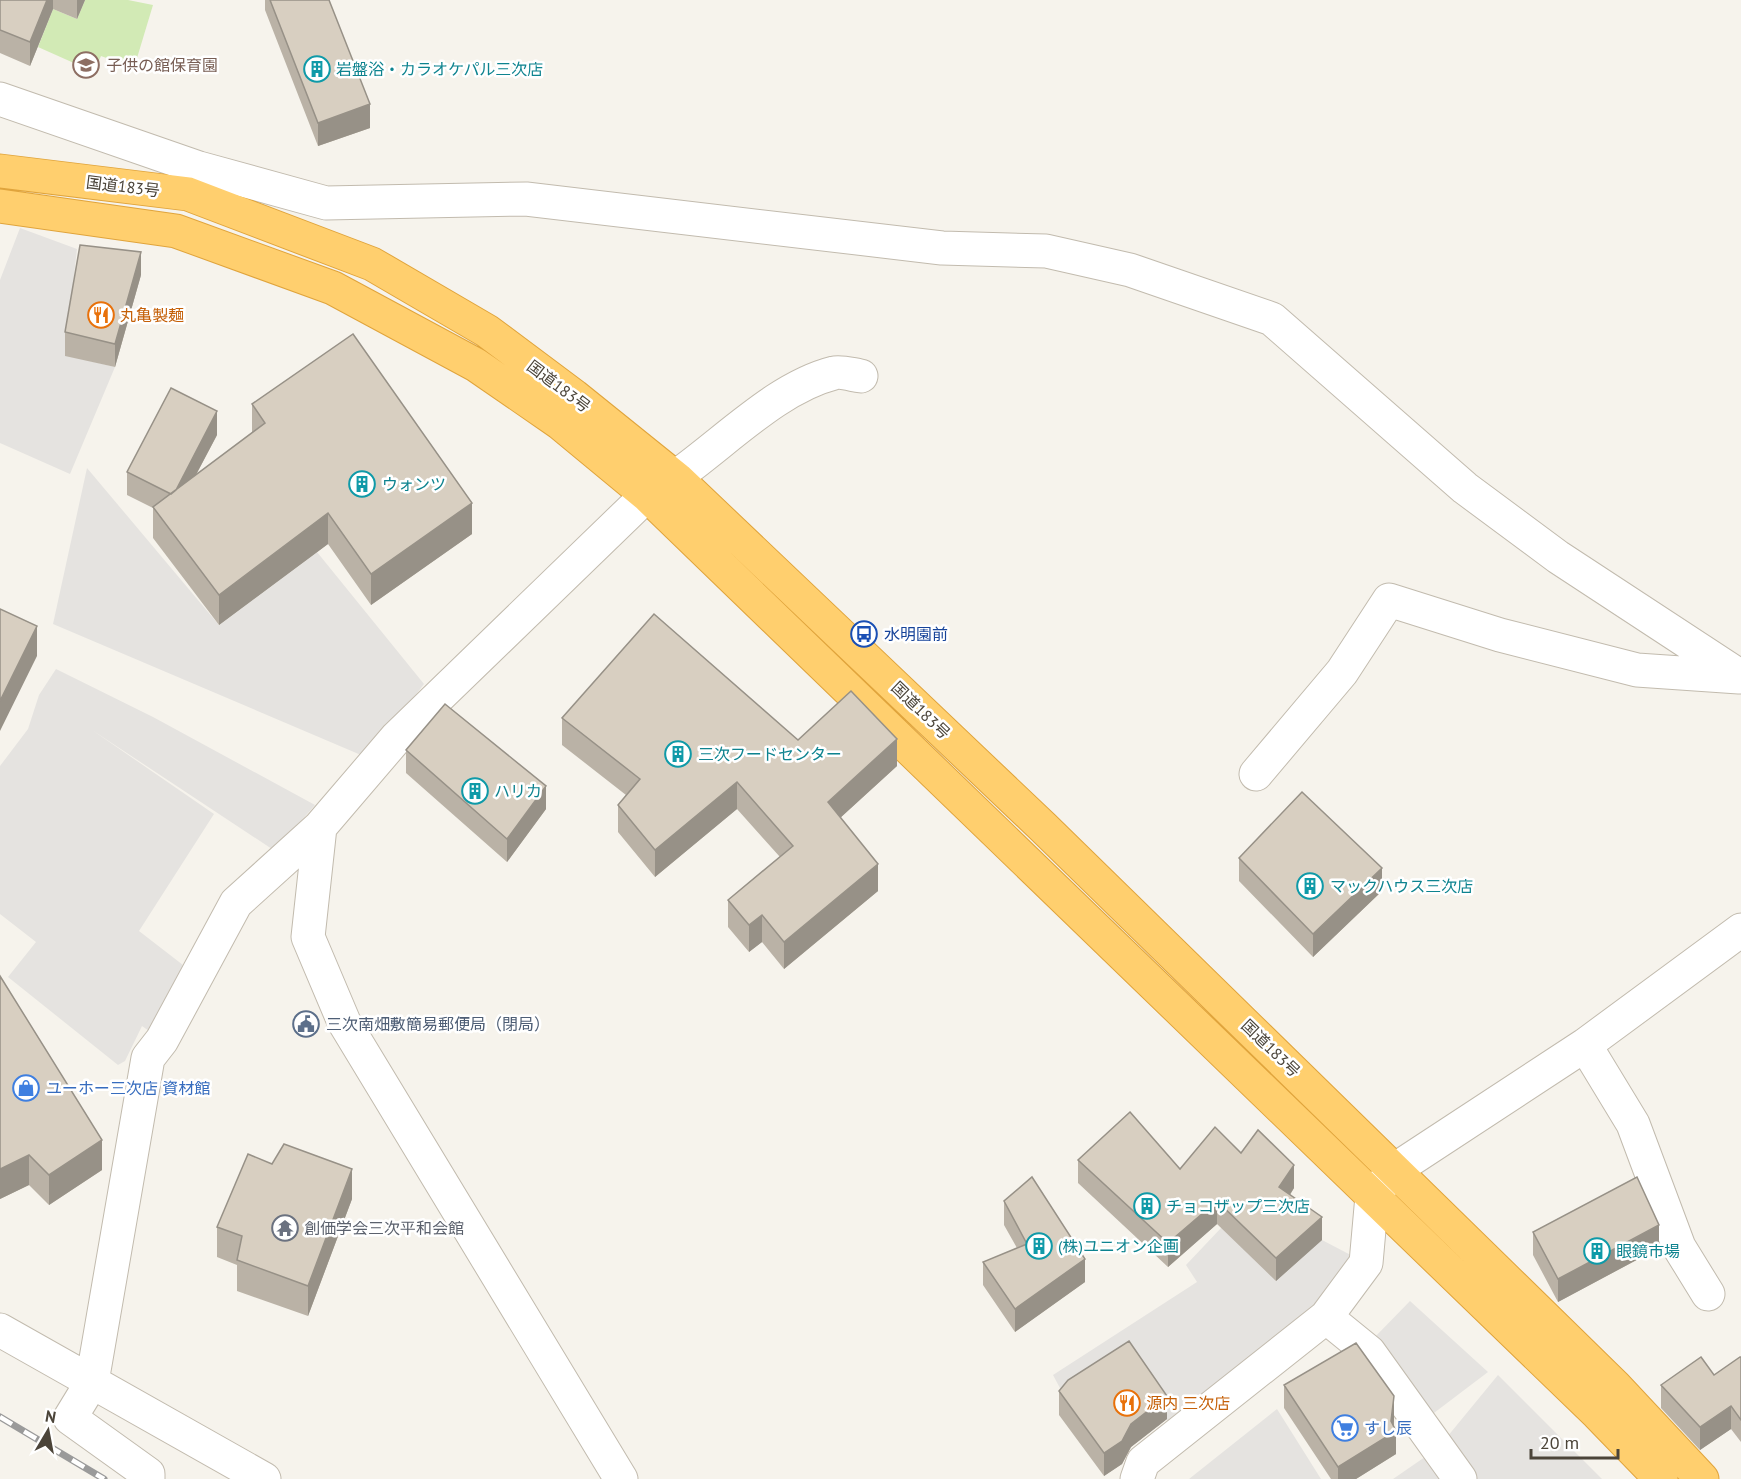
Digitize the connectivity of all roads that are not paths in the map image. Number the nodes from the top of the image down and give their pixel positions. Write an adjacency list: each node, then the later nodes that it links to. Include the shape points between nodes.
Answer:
1 (0, 99): 3 (street)
2 (0, 171): 3 (highway, 国道183号)
3 (193, 181): 5 (street); 7 (highway, 国道183号, via 372,264 487,331); 9 (street, via 326,203 526,200 942,248 1046,250 1130,270 1272,319 1466,488 1558,557)
4 (0, 206): 5 (highway, 国道183号)
5 (177, 231): 8 (highway, 国道183号, via 333,288 476,365 560,423)
6 (861, 376): 7 (street, via 836,372 790,390)
7 (677, 478): 8 (street); 14 (highway, 国道183号)
8 (647, 495): 11 (street, via 397,737); 15 (highway, 国道183号)
9 (1741, 677): 10 (street, via 1637,670 1500,635 1389,600 1342,672)
10 (1256, 774)
11 (320, 827): 19 (street, via 236,903 162,1040 148,1058); 22 (street, via 308,937 344,1022)
12 (1741, 930): 13 (street)
13 (1585, 1045): 14 (street); 16 (street, via 1633,1124 1679,1247)
14 (1396, 1169): 15 (street); 26 (highway, 国道183号, via 1616,1386)
15 (1372, 1196): 17 (street, via 1366,1263); 25 (highway, 国道183号)
16 (1708, 1294)
17 (1326, 1317): 23 (street, via 1143,1462); 24 (street, via 1369,1352)
18 (0, 1330): 19 (street)
19 (92, 1382): 20 (street, via 70,1418 148,1474); 21 (street)
20 (148, 1479)
21 (264, 1479)
22 (621, 1479)
23 (1137, 1479)
24 (1460, 1479)
25 (1661, 1479)
26 (1702, 1479)

